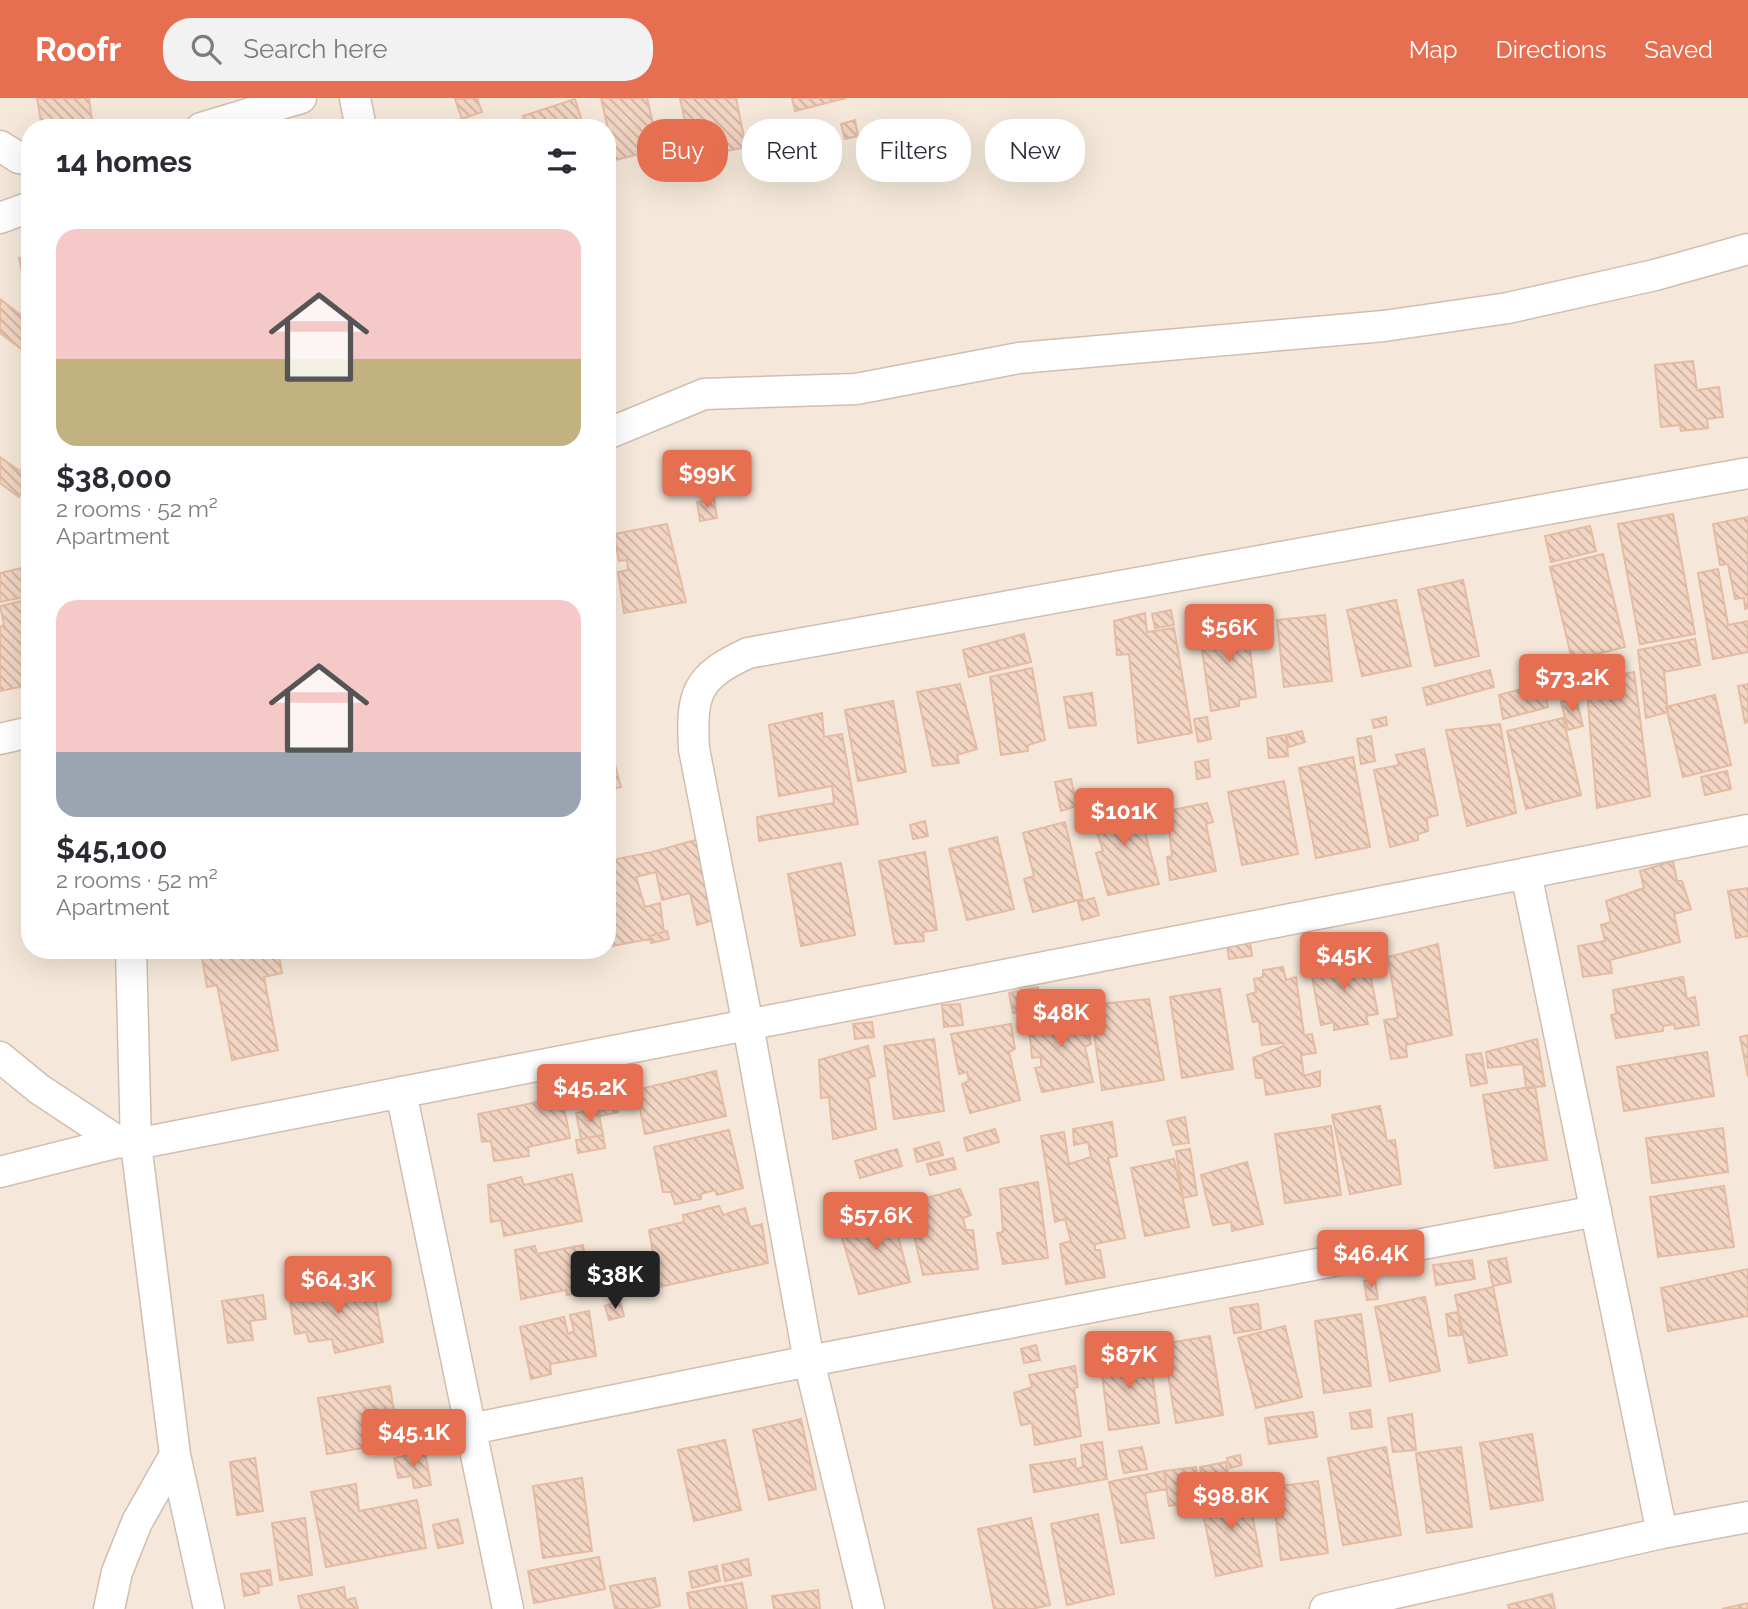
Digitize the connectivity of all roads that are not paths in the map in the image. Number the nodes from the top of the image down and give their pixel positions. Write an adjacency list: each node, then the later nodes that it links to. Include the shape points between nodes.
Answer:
1 (302, 98): 3 (street)
2 (355, 98): 4 (street)
3 (231, 119)
4 (359, 119)
5 (0, 146): 6 (street)
6 (21, 158)
7 (21, 210): 8 (street)
8 (0, 218)
9 (1748, 249): 10 (street, via 1508,308 1384,326 1018,358 856,388 704,394)
10 (616, 430)
11 (1748, 473): 17 (street, via 748,653 719,666 700,687 692,714 694,749)
12 (21, 734): 13 (street)
13 (0, 739)
14 (1748, 830): 15 (street)
15 (1526, 873): 17 (street); 22 (street)
16 (131, 959): 20 (street)
17 (748, 1025): 19 (street); 23 (street)
18 (0, 1057): 20 (street, via 39,1089)
19 (401, 1092): 20 (street); 24 (street)
20 (128, 1143): 21 (street); 25 (street)
21 (0, 1172)
22 (1596, 1211): 23 (street); 27 (street)
23 (808, 1361): 24 (street); 31 (street)
24 (471, 1429): 30 (street)
25 (175, 1455): 28 (street, via 137,1522 117,1572); 29 (street)
26 (1748, 1517): 27 (street)
27 (1662, 1533): 32 (street)
28 (109, 1609)
29 (209, 1609)
30 (508, 1609)
31 (869, 1609)
32 (1325, 1609)

